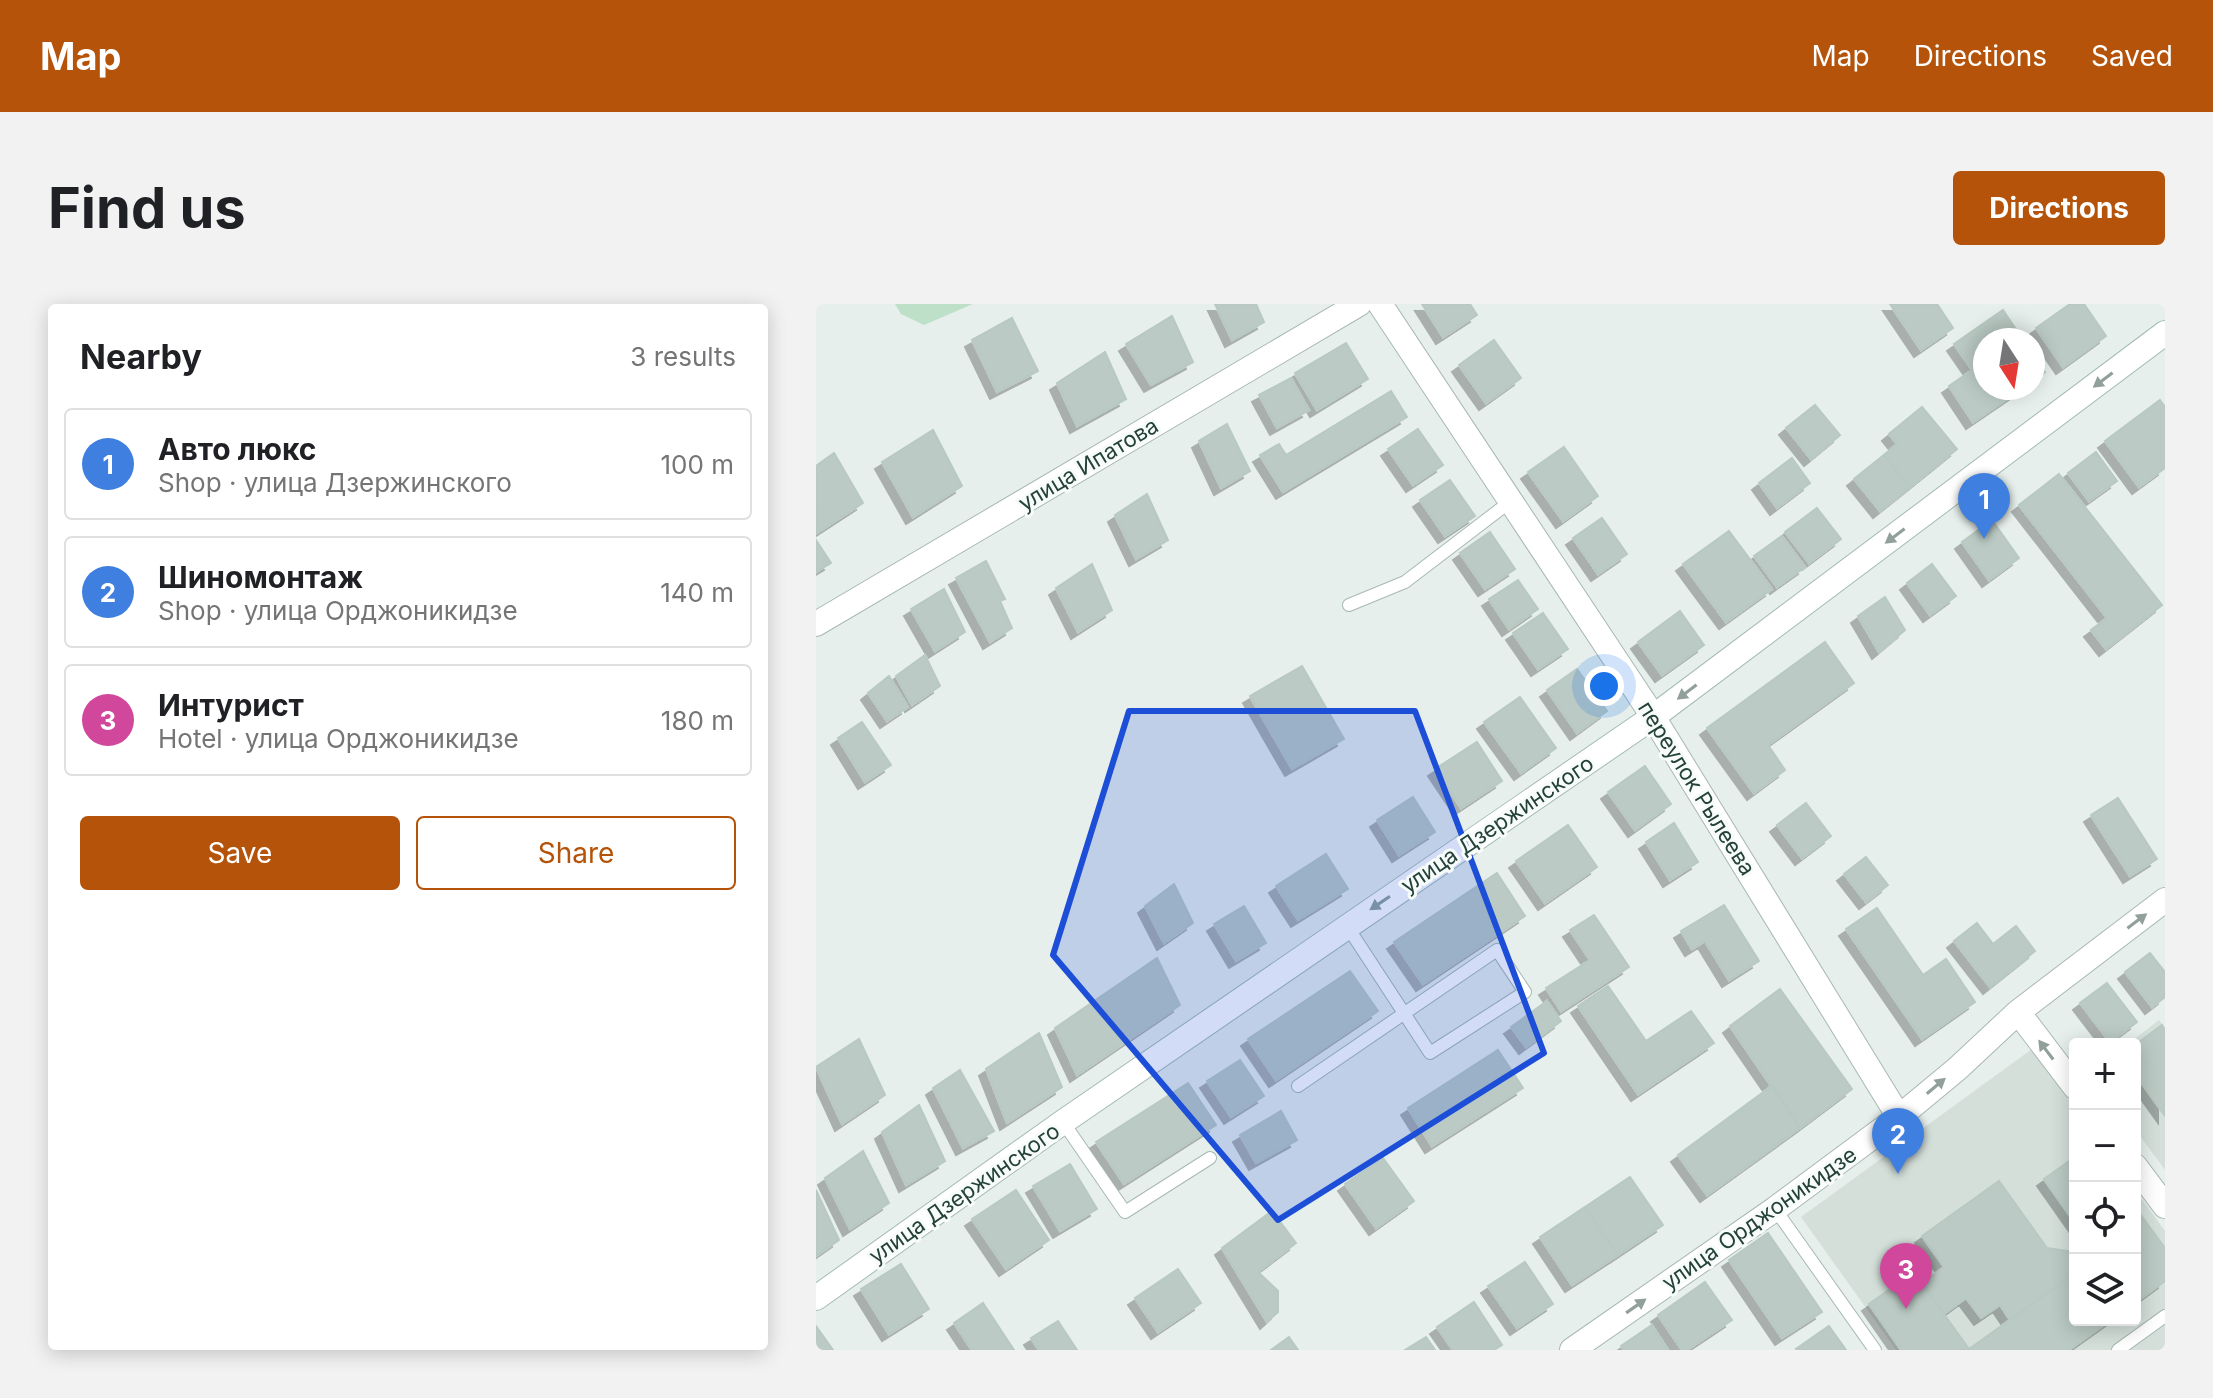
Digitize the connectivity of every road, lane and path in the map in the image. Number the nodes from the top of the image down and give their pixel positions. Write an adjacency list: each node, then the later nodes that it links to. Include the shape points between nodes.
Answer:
1 (1359, 304): 6 (street, улица Ипатова)
2 (1380, 304): 4 (street, переулок Рылеева)
3 (2165, 333): 7 (street, улица Дзержинского, one-way to 7)
4 (1511, 501): 5 (lane, via 1405,582); 7 (street, переулок Рылеева)
5 (1349, 605)
6 (816, 624)
7 (1653, 717): 9 (street, улица Дзержинского, one-way to 9); 14 (street, переулок Рылеева)
8 (2165, 900): 11 (street, улица Орджоникидзе, one-way to 8)
9 (1347, 926): 10 (lane); 15 (street, улица Дзержинского)
10 (1403, 1012): 10 (lane, via 1430,1053 1525,992 1497,950); 13 (lane)
11 (2018, 1012): 12 (street, one-way to 11); 14 (street, улица Орджоникидзе, one-way to 11)
12 (2069, 1079)
13 (1298, 1086)
14 (1899, 1117): 19 (street, улица Орджоникидзе)
15 (1063, 1122): 16 (lane, via 1125,1212); 20 (street, улица Дзержинского)
16 (1210, 1158)
17 (2141, 1174): 18 (street)
18 (2165, 1206)
19 (1775, 1209): 22 (street, улица Орджоникидзе, one-way to 19); 23 (lane)
20 (816, 1298)
21 (2165, 1316): 24 (lane)
22 (1572, 1350)
23 (1875, 1350)
24 (2118, 1350)

